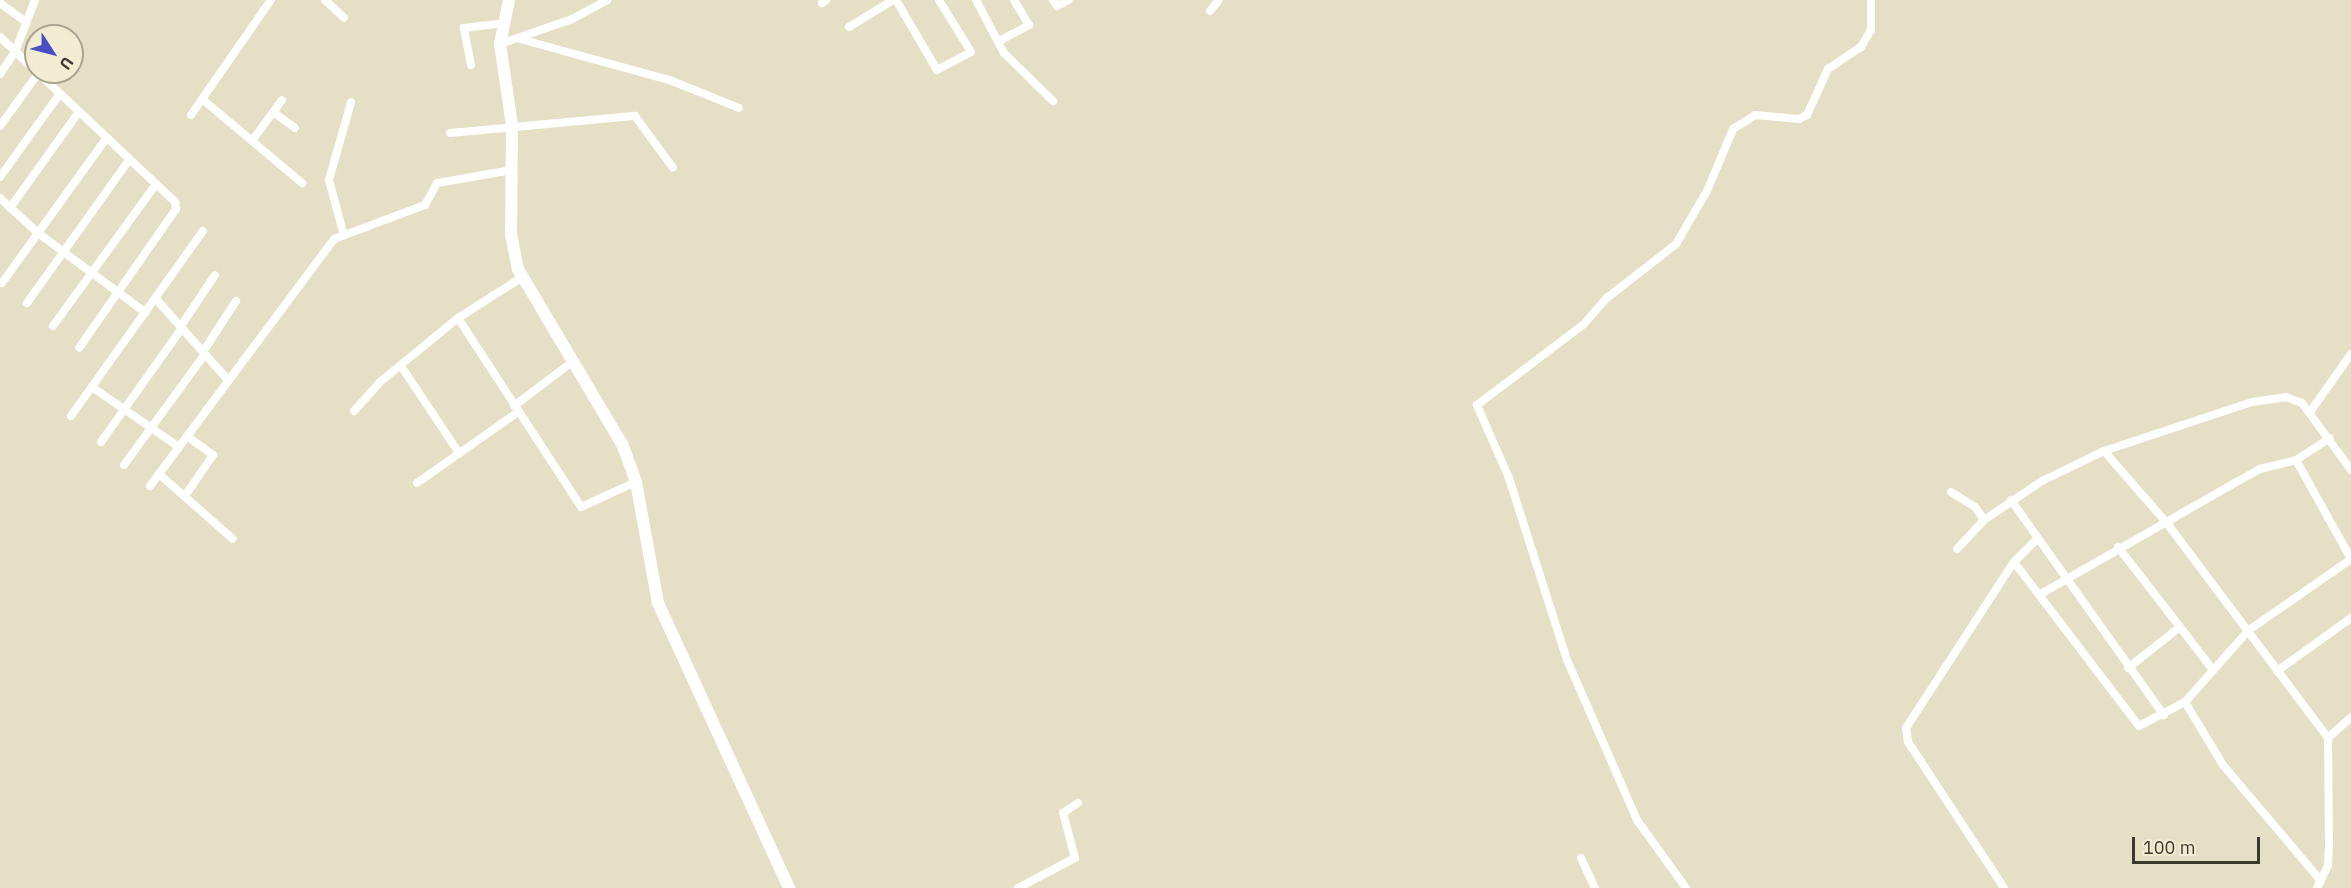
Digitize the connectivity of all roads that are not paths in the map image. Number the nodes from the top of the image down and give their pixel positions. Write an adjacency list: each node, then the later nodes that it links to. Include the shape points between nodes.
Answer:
1 (34, 0): 17 (street)
2 (271, 0): 31 (street)
3 (325, 0): 16 (street)
4 (509, 0): 18 (main road)
5 (607, 0): 21 (street)
6 (894, 0): 7 (street, via 937,70 971,52); 19 (street)
7 (939, 0)
8 (976, 0): 22 (street)
9 (1014, 0): 22 (street, via 1029,25)
10 (1053, 0): 11 (street, via 1057,6)
11 (1069, 0)
12 (1219, 0): 15 (street)
13 (1871, 0): 124 (street, via 1871,30 1861,47 1828,69 1807,115 1799,119 1755,115 1733,129 1707,191 1676,244 1607,298 1584,324 1477,405 1509,478 1567,660 1637,820)
14 (2, 9): 17 (street)
15 (1210, 11)
16 (344, 18)
17 (25, 21): 24 (street)
18 (502, 23): 23 (main road); 26 (street, via 466,25)
19 (849, 27)
20 (0, 37): 24 (street)
21 (520, 39): 23 (street); 35 (street, via 672,81)
22 (1001, 40): 33 (street, via 1004,53)
23 (500, 44): 39 (main road)
24 (15, 52): 25 (street); 27 (street)
25 (24, 61)
26 (471, 65)
27 (0, 74)
28 (30, 84): 40 (street)
29 (47, 84): 30 (street)
30 (59, 95): 37 (street); 48 (street)
31 (202, 99): 38 (street); 43 (street)
32 (282, 100): 36 (street)
33 (1053, 101)
34 (351, 102): 54 (street, via 329,180)
35 (739, 108)
36 (273, 112): 41 (street); 43 (street)
37 (78, 113): 44 (street); 52 (street)
38 (191, 115)
39 (512, 125): 42 (street); 46 (street, via 635,116); 47 (main road)
40 (0, 126)
41 (295, 128)
42 (450, 133)
43 (254, 138): 49 (street)
44 (106, 139): 45 (street); 55 (street)
45 (129, 160): 50 (street); 56 (street)
46 (673, 168)
47 (512, 170): 54 (street, via 437,183 420,207); 59 (main road, via 511,234)
48 (0, 177)
49 (302, 183)
50 (156, 184): 57 (street); 61 (street, via 175,202 176,209)
51 (0, 198): 52 (street)
52 (10, 208): 55 (street)
53 (203, 231): 62 (street)
54 (343, 232): 74 (street, via 317,257)
55 (38, 233): 56 (street); 60 (street)
56 (64, 252): 57 (street); 64 (street)
57 (92, 273): 61 (street); 67 (street)
58 (215, 275): 68 (street)
59 (521, 278): 66 (street); 72 (main road)
60 (2, 283)
61 (118, 292): 65 (street); 69 (street)
62 (156, 299): 65 (street); 68 (street)
63 (236, 301): 70 (street)
64 (27, 303)
65 (146, 313): 75 (street)
66 (458, 318): 73 (street); 76 (street)
67 (53, 326)
68 (182, 328): 70 (street); 77 (street)
69 (79, 348)
70 (204, 353): 74 (street); 81 (street)
71 (2351, 354): 79 (street)
72 (572, 362): 76 (street); 92 (main road, via 615,431)
73 (400, 366): 78 (street); 87 (street)
74 (228, 380): 82 (street)
75 (92, 387): 77 (street); 80 (street)
76 (516, 409): 87 (street); 92 (street, via 580,507)
77 (125, 410): 81 (street); 84 (street)
78 (354, 411)
79 (2310, 412): 83 (street); 86 (street, via 2286,397 2252,402)
80 (71, 416)
81 (152, 428): 85 (street); 89 (street)
82 (187, 436): 85 (street); 96 (street, via 213,455)
83 (2330, 438): 88 (street); 90 (street)
84 (101, 442)
85 (179, 447): 91 (street)
86 (2104, 451): 97 (street); 99 (street)
87 (459, 453): 93 (street)
88 (2296, 460): 99 (street, via 2260,469); 104 (street)
89 (124, 465)
90 (2351, 470)
91 (159, 474): 94 (street); 96 (street)
92 (636, 482): 121 (main road, via 658,603)
93 (417, 483)
94 (150, 486)
95 (1951, 492): 98 (street, via 1975,507)
96 (184, 496): 100 (street)
97 (2011, 500): 98 (street); 101 (street)
98 (1984, 520): 103 (street)
99 (2166, 522): 102 (street); 110 (street)
100 (233, 538)
101 (2038, 538): 105 (street); 106 (street)
102 (2118, 547): 106 (street); 109 (street)
103 (1957, 549)
104 (2351, 559): 110 (street)
105 (2014, 562): 107 (street); 125 (street, via 1937,674 1906,728 1908,742)
106 (2068, 576): 107 (street); 111 (street)
107 (2039, 595): 115 (street, via 2136,725)
108 (2351, 618): 113 (street)
109 (2180, 627): 111 (street); 112 (street)
110 (2249, 630): 112 (street); 113 (street)
111 (2128, 668): 115 (street)
112 (2213, 670): 114 (street)
113 (2277, 671): 117 (street)
114 (2185, 702): 115 (street); 120 (street, via 2223,765)
115 (2164, 715)
116 (2351, 717): 117 (street)
117 (2328, 738): 120 (street, via 2329,848)
118 (1078, 802): 122 (street, via 1063,813 1075,858)
119 (1581, 858): 123 (street)
120 (2319, 885)
121 (789, 888)
122 (1018, 888)
123 (1595, 888)
124 (1686, 888)
125 (2004, 888)

